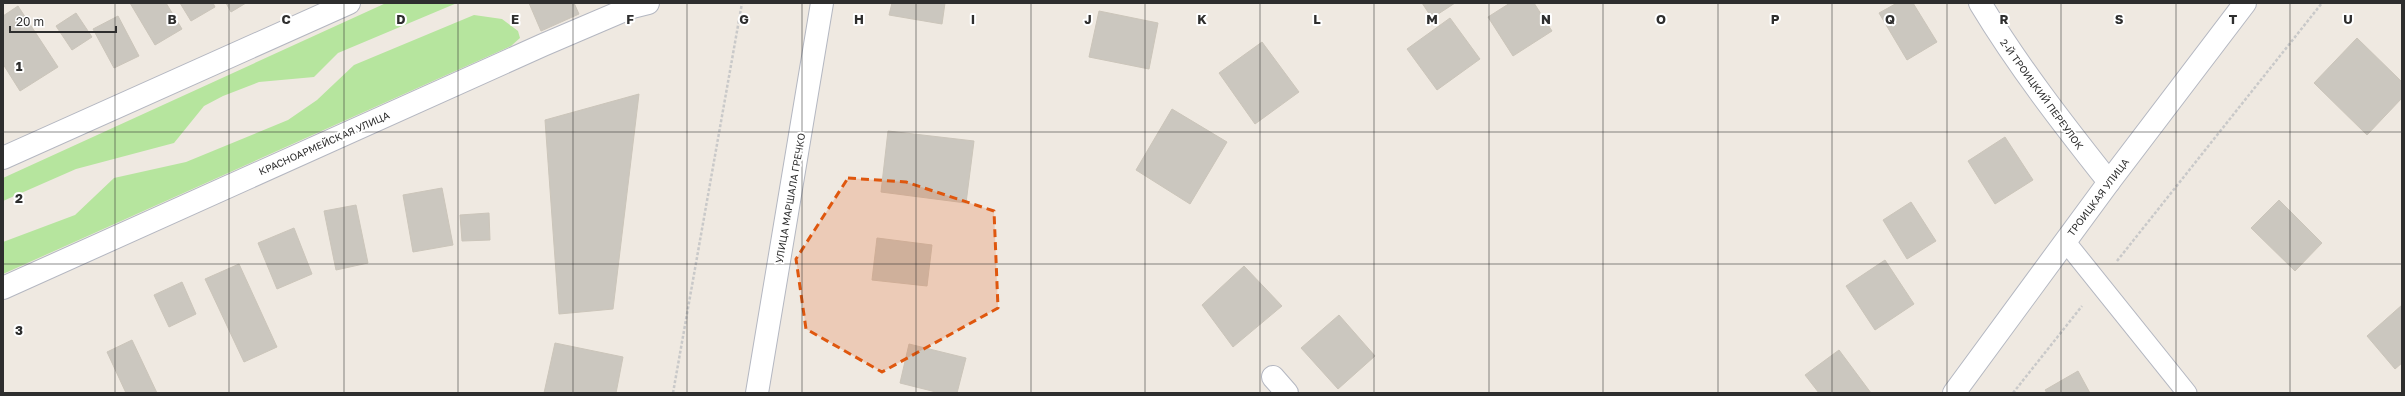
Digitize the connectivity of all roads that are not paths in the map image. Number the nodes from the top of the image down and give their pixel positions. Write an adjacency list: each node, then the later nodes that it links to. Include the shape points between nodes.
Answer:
1 (349, 3): 6 (street)
2 (648, 3): 9 (street, КРАСНОАРМЕЙСКАЯ УЛИЦА, via 632,7 543,45)
3 (822, 3): 10 (street, УЛИЦА МАРШАЛА ГРЕЧКО)
4 (1980, 3): 7 (street, 2-Й ТРОИЦКИЙ ПЕРЕУЛОК, via 2002,41)
5 (2245, 3): 7 (street, ТРОИЦКАЯ УЛИЦА)
6 (3, 158)
7 (2109, 182): 8 (street, ТРОИЦКАЯ УЛИЦА)
8 (2065, 241): 11 (street, ТРОИЦКАЯ УЛИЦА); 12 (lane)
9 (3, 288)
10 (757, 393)
11 (1954, 393)
12 (2187, 393)

